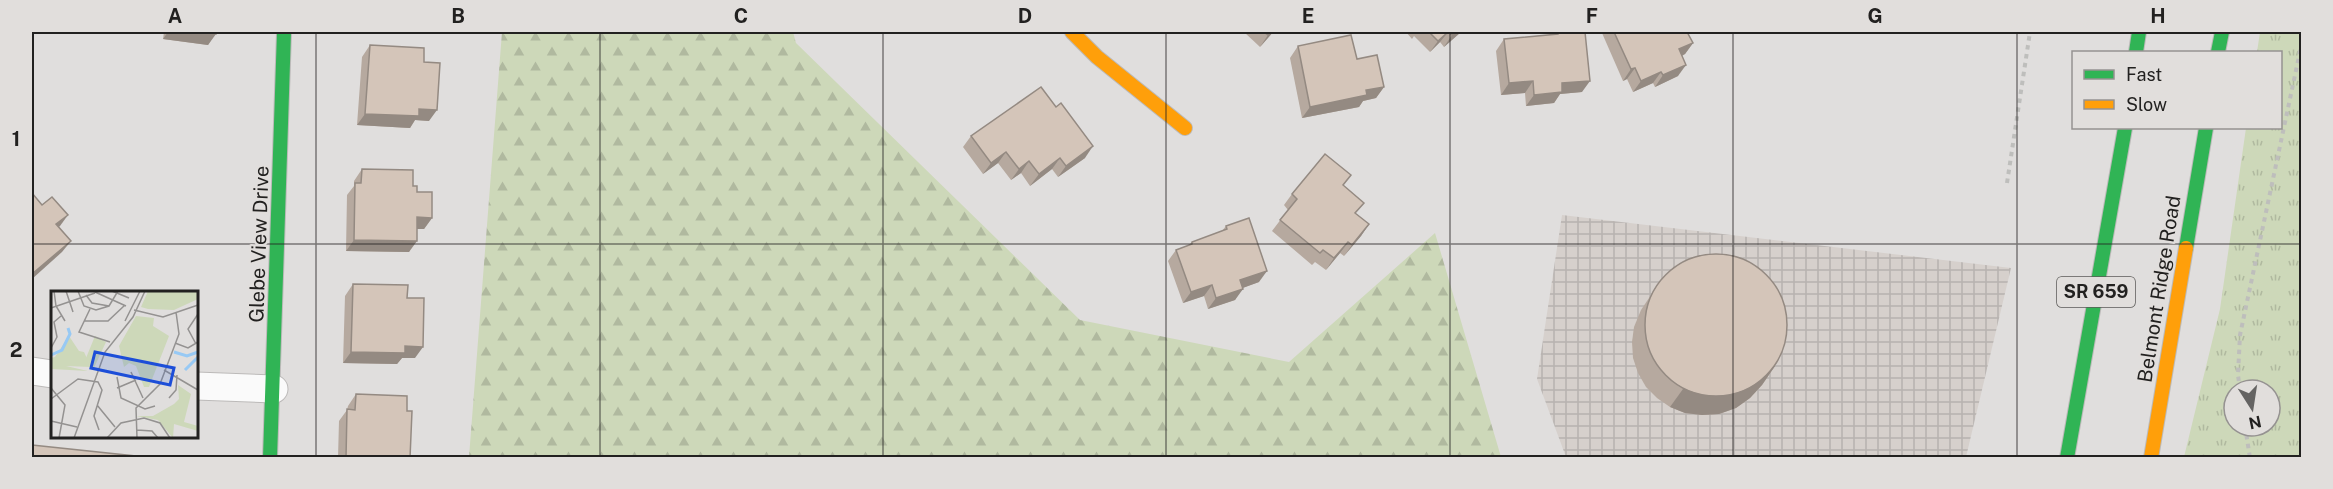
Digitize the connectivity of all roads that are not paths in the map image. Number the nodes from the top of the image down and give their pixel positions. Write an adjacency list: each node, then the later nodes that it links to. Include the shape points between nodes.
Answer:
1 (284, 32): 13 (main road, Glebe View Drive)
2 (1072, 32): 7 (main road)
3 (2139, 32): 5 (main road)
4 (2222, 32): 6 (main road)
5 (2136, 51)
6 (2218, 51)
7 (1185, 128)
8 (2125, 129): 15 (main road, SR 659)
9 (2206, 129): 16 (main road, Belmont Ridge Road)
10 (32, 371): 11 (street)
11 (51, 374)
12 (198, 386): 13 (street)
13 (274, 389): 14 (main road, Glebe View Drive)
14 (270, 458)
15 (2067, 458)
16 (2151, 458)

